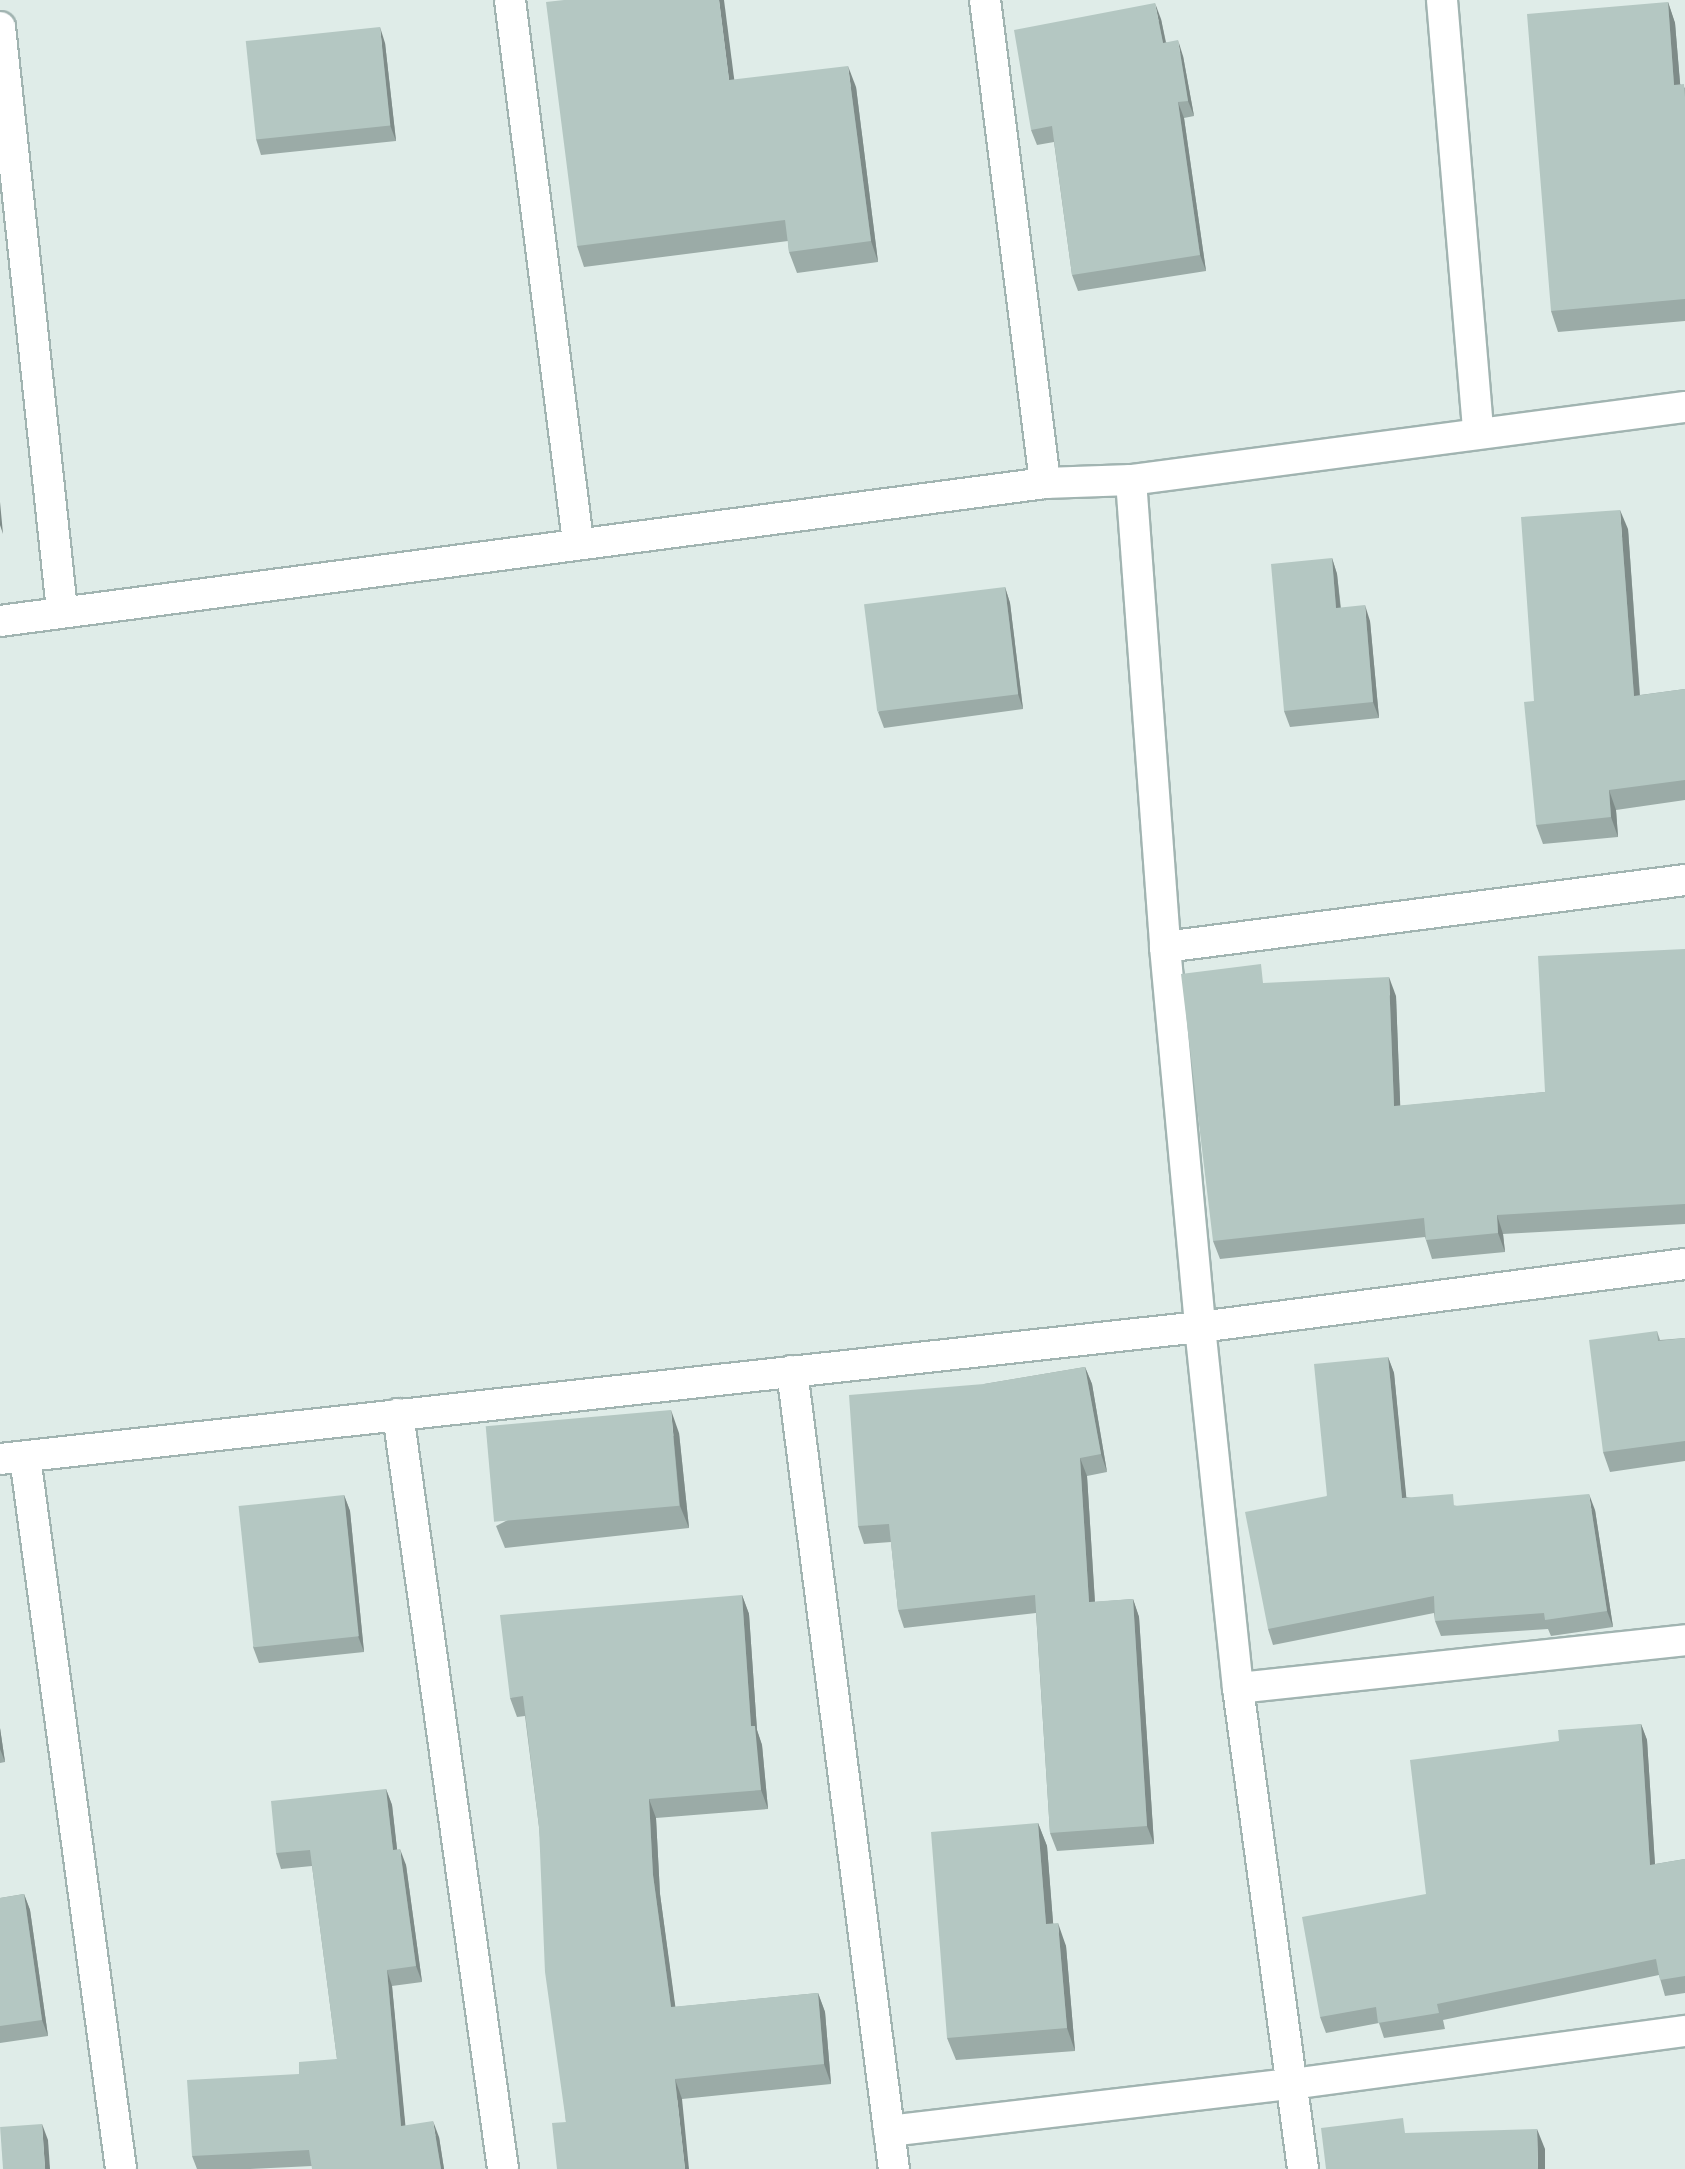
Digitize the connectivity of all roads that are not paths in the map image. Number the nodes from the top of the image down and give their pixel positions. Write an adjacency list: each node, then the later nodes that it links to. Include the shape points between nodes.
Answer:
1 (510, 0): 9 (street)
2 (984, 0): 8 (street)
3 (1442, 0): 6 (street)
4 (0, 27): 10 (street)
5 (1685, 407): 6 (street)
6 (1478, 434): 7 (street)
7 (1131, 480): 8 (street); 13 (street)
8 (1044, 483): 9 (street)
9 (578, 542): 10 (street)
10 (62, 610): 11 (street)
11 (0, 621)
12 (1685, 880): 13 (street)
13 (1166, 948): 15 (street)
14 (1685, 1264): 15 (street)
15 (1200, 1327): 16 (street); 20 (street)
16 (792, 1371): 17 (street); 23 (street)
17 (398, 1414): 18 (street); 25 (street)
18 (13, 1458): 24 (street)
19 (1685, 1640): 20 (street)
20 (1238, 1688): 22 (street)
21 (1685, 2032): 22 (street)
22 (1292, 2084): 23 (street); 27 (street)
23 (889, 2130): 26 (street)
24 (121, 2169)
25 (504, 2169)
26 (894, 2169)
27 (1303, 2169)

